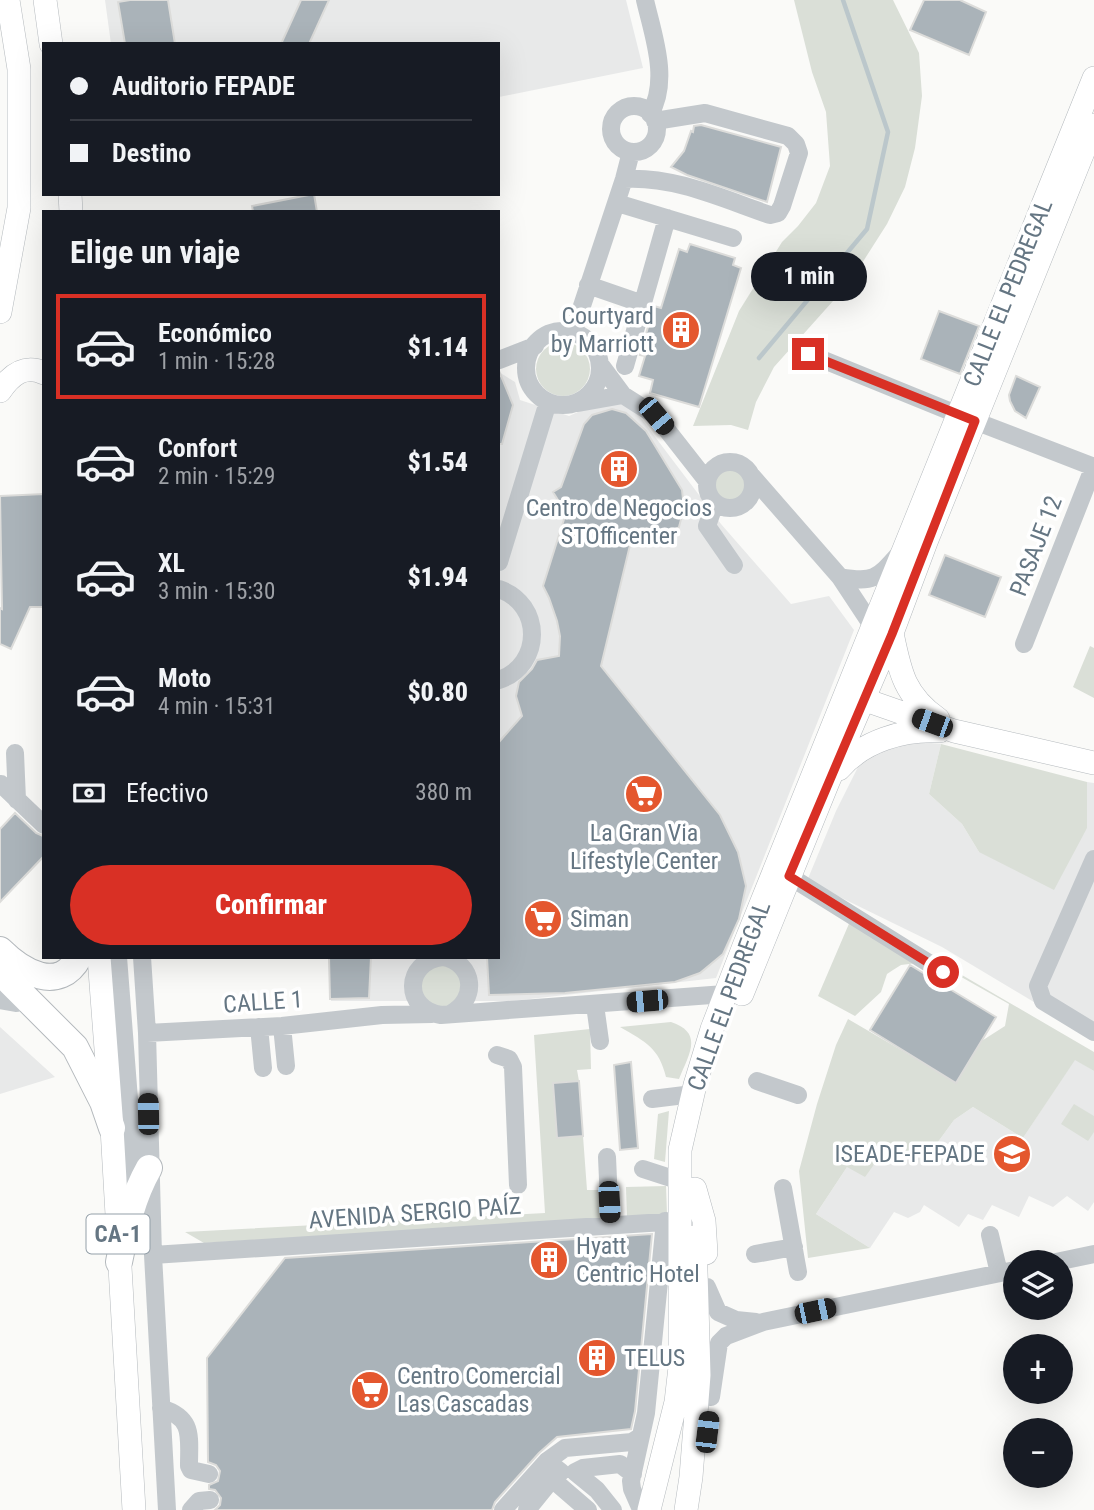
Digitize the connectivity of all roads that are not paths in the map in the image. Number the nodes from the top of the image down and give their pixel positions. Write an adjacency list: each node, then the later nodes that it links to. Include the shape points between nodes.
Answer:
1 (8, 0): 6 (main road)
2 (45, 0): 5 (main road)
3 (645, 0): 8 (street, via 659,64)
4 (0, 37): 6 (street)
5 (51, 42)
6 (19, 69): 17 (main road, via 19,208)
7 (1094, 78): 31 (main road, CALLE EL PEDREGAL)
8 (653, 117): 10 (street, via 656,134 651,145); 10 (street, via 642,108 630,107 614,119 614,141); 11 (street, via 705,113 788,136 799,153 782,206 771,215 670,182)
9 (1093, 128): 31 (main road, CALLE EL PEDREGAL)
10 (631, 152): 11 (street)
11 (624, 179): 12 (street)
12 (617, 203): 13 (street); 15 (street)
13 (667, 218): 14 (street); 16 (street)
14 (733, 238)
15 (588, 285): 16 (street); 18 (street)
16 (643, 304): 24 (street)
17 (0, 312)
18 (573, 333): 19 (street, via 552,334); 23 (street, via 589,342)
19 (535, 346): 21 (street); 26 (street, via 527,365)
20 (808, 354): 31 (street)
21 (500, 361)
22 (500, 362): 26 (street)
23 (600, 364): 28 (street); 30 (street, via 594,388)
24 (625, 366)
25 (42, 372): 27 (main road, via 19,371)
26 (530, 383): 29 (street)
27 (0, 391)
28 (623, 395): 30 (street); 32 (street, via 650,412)
29 (548, 402): 30 (street); 41 (street)
30 (576, 403)
31 (967, 418): 34 (street); 40 (main road, CALLE EL PEDREGAL); 45 (main road, CALLE EL PEDREGAL)
32 (684, 451): 33 (street); 36 (street)
33 (721, 464): 35 (street, via 740,464); 36 (street)
34 (1094, 467): 46 (street, PASAJE 12)
35 (750, 474): 38 (street, via 752,493); 39 (street)
36 (707, 481): 37 (street, via 708,494)
37 (715, 503): 38 (street, via 727,509); 42 (street, via 708,526)
38 (738, 507): 39 (street)
39 (781, 508): 43 (street)
40 (907, 543): 43 (street, via 874,577 862,581); 45 (main road, CALLE EL PEDREGAL)
41 (500, 559)
42 (734, 565)
43 (839, 577): 45 (street)
44 (500, 589): 47 (street, via 522,604 533,634 523,664)
45 (883, 630): 48 (main road, CALLE EL PEDREGAL); 49 (main road, via 909,692 922,708)
46 (1024, 644)
47 (500, 680)
48 (855, 696): 49 (main road); 52 (main road, CALLE EL PEDREGAL); 69 (main road, CALLE EL PEDREGAL)
49 (954, 731): 51 (main road); 52 (main road, via 925,730 870,744 850,756)
50 (0, 763): 54 (street, via 15,753)
51 (1094, 763)
52 (828, 782): 57 (main road, CALLE EL PEDREGAL)
53 (1, 784): 54 (street)
54 (17, 800): 55 (street)
55 (42, 823)
56 (1094, 859): 77 (street, via 1038,986 1044,1000)
57 (789, 876): 66 (street); 93 (main road, CALLE EL PEDREGAL, via 720,1049)
58 (0, 950): 59 (highway, via 44,978 66,972)
59 (77, 959)
60 (99, 959): 88 (main road, CA-1)
61 (118, 959): 91 (street)
62 (142, 959): 78 (street)
63 (441, 959): 67 (street, via 425,962)
64 (448, 959): 68 (street, via 462,966)
65 (0, 972): 83 (highway, via 75,1047)
66 (943, 972)
67 (412, 986): 73 (street, via 418,1003); 74 (street)
68 (470, 986): 72 (street, via 485,1002); 73 (street, via 467,1000)
69 (725, 994): 71 (street, CALLE 1); 85 (main road, CALLE EL PEDREGAL)
70 (5, 997): 83 (highway)
71 (595, 1005): 72 (street, CALLE 1); 79 (street)
72 (505, 1010): 73 (street, CALLE 1)
73 (441, 1014): 74 (street, CALLE 1)
74 (382, 1015): 75 (street, CALLE 1)
75 (282, 1026): 76 (street, CALLE 1); 81 (street)
76 (259, 1027): 78 (street, CALLE 1); 82 (street)
77 (1094, 1032)
78 (147, 1033): 91 (street)
79 (600, 1041)
80 (497, 1055): 92 (street, via 509,1059 513,1067)
81 (286, 1066)
82 (263, 1068)
83 (85, 1070): 88 (highway)
84 (757, 1081): 86 (street)
85 (693, 1094): 87 (street); 93 (main road, CALLE EL PEDREGAL, via 680,1150)
86 (798, 1095)
87 (652, 1099)
88 (112, 1128): 103 (main road, CA-1)
89 (607, 1157): 96 (street)
90 (643, 1169): 93 (street)
91 (143, 1179): 101 (street); 103 (highway, via 127,1220)
92 (518, 1185)
93 (688, 1185): 95 (main road, CALLE EL PEDREGAL); 107 (main road, via 704,1221); 127 (main road, CALLE EL PEDREGAL, via 696,1259 699,1375)
94 (783, 1188): 98 (street)
95 (673, 1221): 96 (street, AVENIDA SERGIO PAÍZ); 109 (main road, CALLE EL PEDREGAL); 112 (street)
96 (610, 1225): 101 (street, AVENIDA SERGIO PAÍZ)
97 (990, 1235): 104 (street)
98 (794, 1247): 99 (street); 105 (street)
99 (755, 1254)
100 (1094, 1254): 102 (street)
101 (153, 1255): 111 (street)
102 (1073, 1258)
103 (120, 1262): 119 (main road, CA-1)
104 (1003, 1263)
105 (798, 1272)
106 (1003, 1272): 108 (street)
107 (707, 1287): 108 (street, via 718,1312 736,1321); 110 (main road)
108 (763, 1322): 110 (street, via 719,1343)
109 (680, 1367): 116 (main road, CALLE EL PEDREGAL, via 678,1426); 118 (main road, via 656,1438)
110 (711, 1397): 128 (main road)
111 (161, 1408): 114 (street, via 176,1413 190,1431 191,1470); 120 (street)
112 (640, 1437): 113 (street, via 632,1442 565,1448); 115 (street)
113 (559, 1471): 115 (street, via 620,1464); 122 (street); 123 (street); 124 (street); 125 (street, via 597,1490)
114 (209, 1474)
115 (633, 1474): 118 (street, via 632,1489)
116 (662, 1479): 118 (main road); 126 (main road)
117 (210, 1500): 121 (street, via 199,1501)
118 (642, 1508)
119 (134, 1510)
120 (167, 1510)
121 (191, 1510)
122 (503, 1510)
123 (527, 1510)
124 (588, 1510)
125 (613, 1510)
126 (663, 1510)
127 (686, 1510)
128 (696, 1510)

